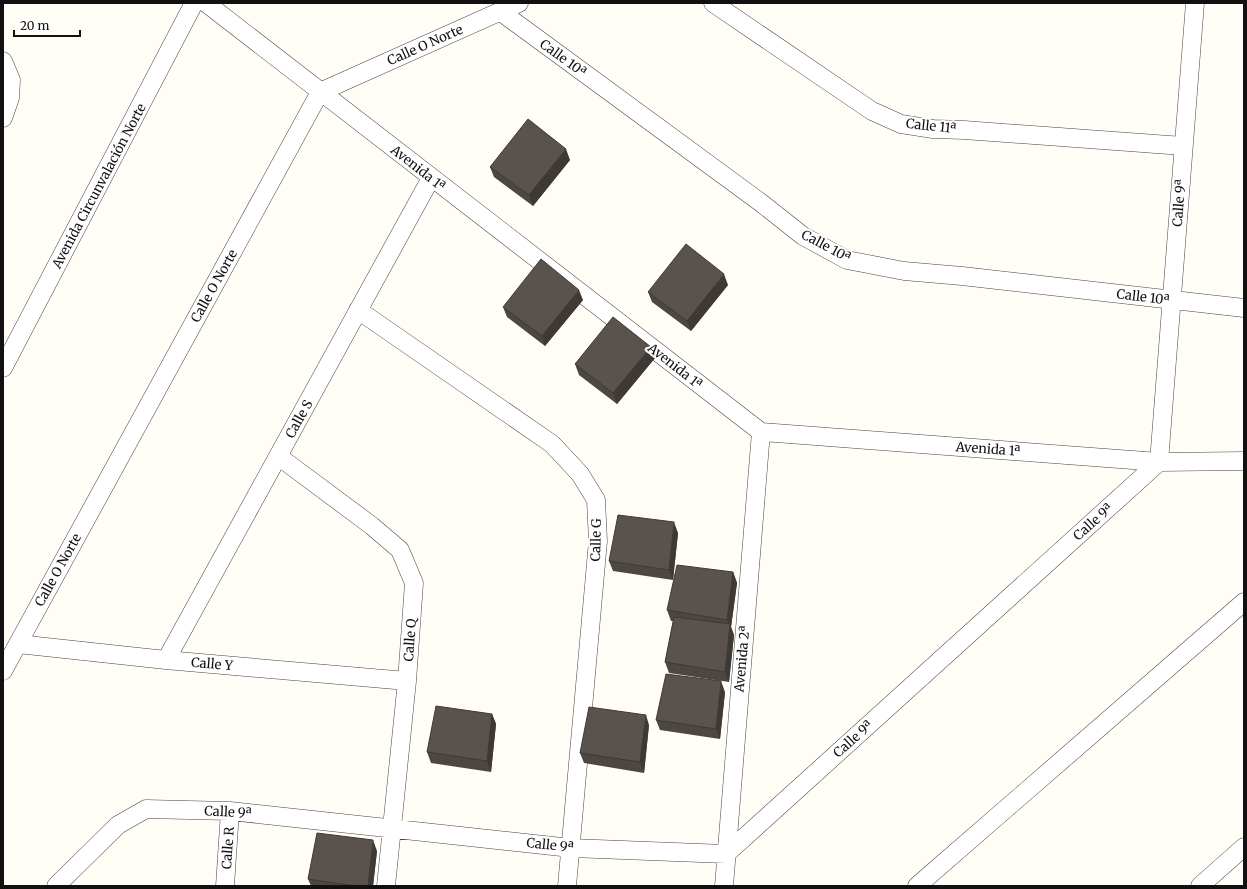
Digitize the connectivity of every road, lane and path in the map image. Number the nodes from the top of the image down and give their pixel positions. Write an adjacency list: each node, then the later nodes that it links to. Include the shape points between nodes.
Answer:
1 (194, 3): 15 (street, Avenida Circunvalación Norte)
2 (206, 3): 8 (street, Avenida 1ª)
3 (519, 3): 6 (street, Calle O Norte)
4 (713, 3): 10 (street, Calle 11ª, via 872,111 901,124 933,129)
5 (1195, 3): 10 (street, Calle 9ª)
6 (501, 12): 8 (street, Calle O Norte); 12 (street, Calle 10ª, via 804,236 847,260 904,271)
7 (3, 61): 9 (street, via 11,80 10,98)
8 (320, 92): 11 (street, Avenida 1ª); 21 (street, Calle O Norte)
9 (3, 118)
10 (1183, 146): 12 (street, Calle 9ª)
11 (431, 178): 14 (street, Calle S); 16 (street, Avenida 1ª)
12 (1172, 300): 13 (street, Calle 10ª); 19 (street, Calle 9ª)
13 (1244, 308)
14 (358, 310): 17 (street, Calle S); 28 (street, Calle G, via 552,444 580,474 596,500 598,541)
15 (3, 368)
16 (761, 432): 19 (street, Avenida 1ª); 29 (street, Avenida 2ª)
17 (278, 456): 22 (street, Calle S); 24 (street, Calle Q, via 400,550 414,583)
18 (1244, 461): 19 (street, Avenida 1ª)
19 (1159, 462): 29 (street, Calle 9ª)
20 (1244, 602): 35 (street)
21 (18, 644): 22 (street, Calle Y); 23 (street, Calle O Norte)
22 (166, 660): 24 (street, Calle Y)
23 (3, 671)
24 (407, 681): 26 (street, Calle Q)
25 (230, 810): 26 (street, Calle 9ª); 30 (street, Calle 9ª, via 146,809 118,825); 31 (street, Calle R)
26 (392, 828): 28 (street, Calle 9ª); 32 (street, Calle Q)
27 (1244, 847): 36 (street)
28 (571, 848): 29 (street, Calle 9ª); 33 (street, Calle G)
29 (726, 854): 34 (street, Avenida 2ª)
30 (56, 886)
31 (225, 886)
32 (386, 886)
33 (568, 886)
34 (724, 886)
35 (917, 886)
36 (1200, 886)

